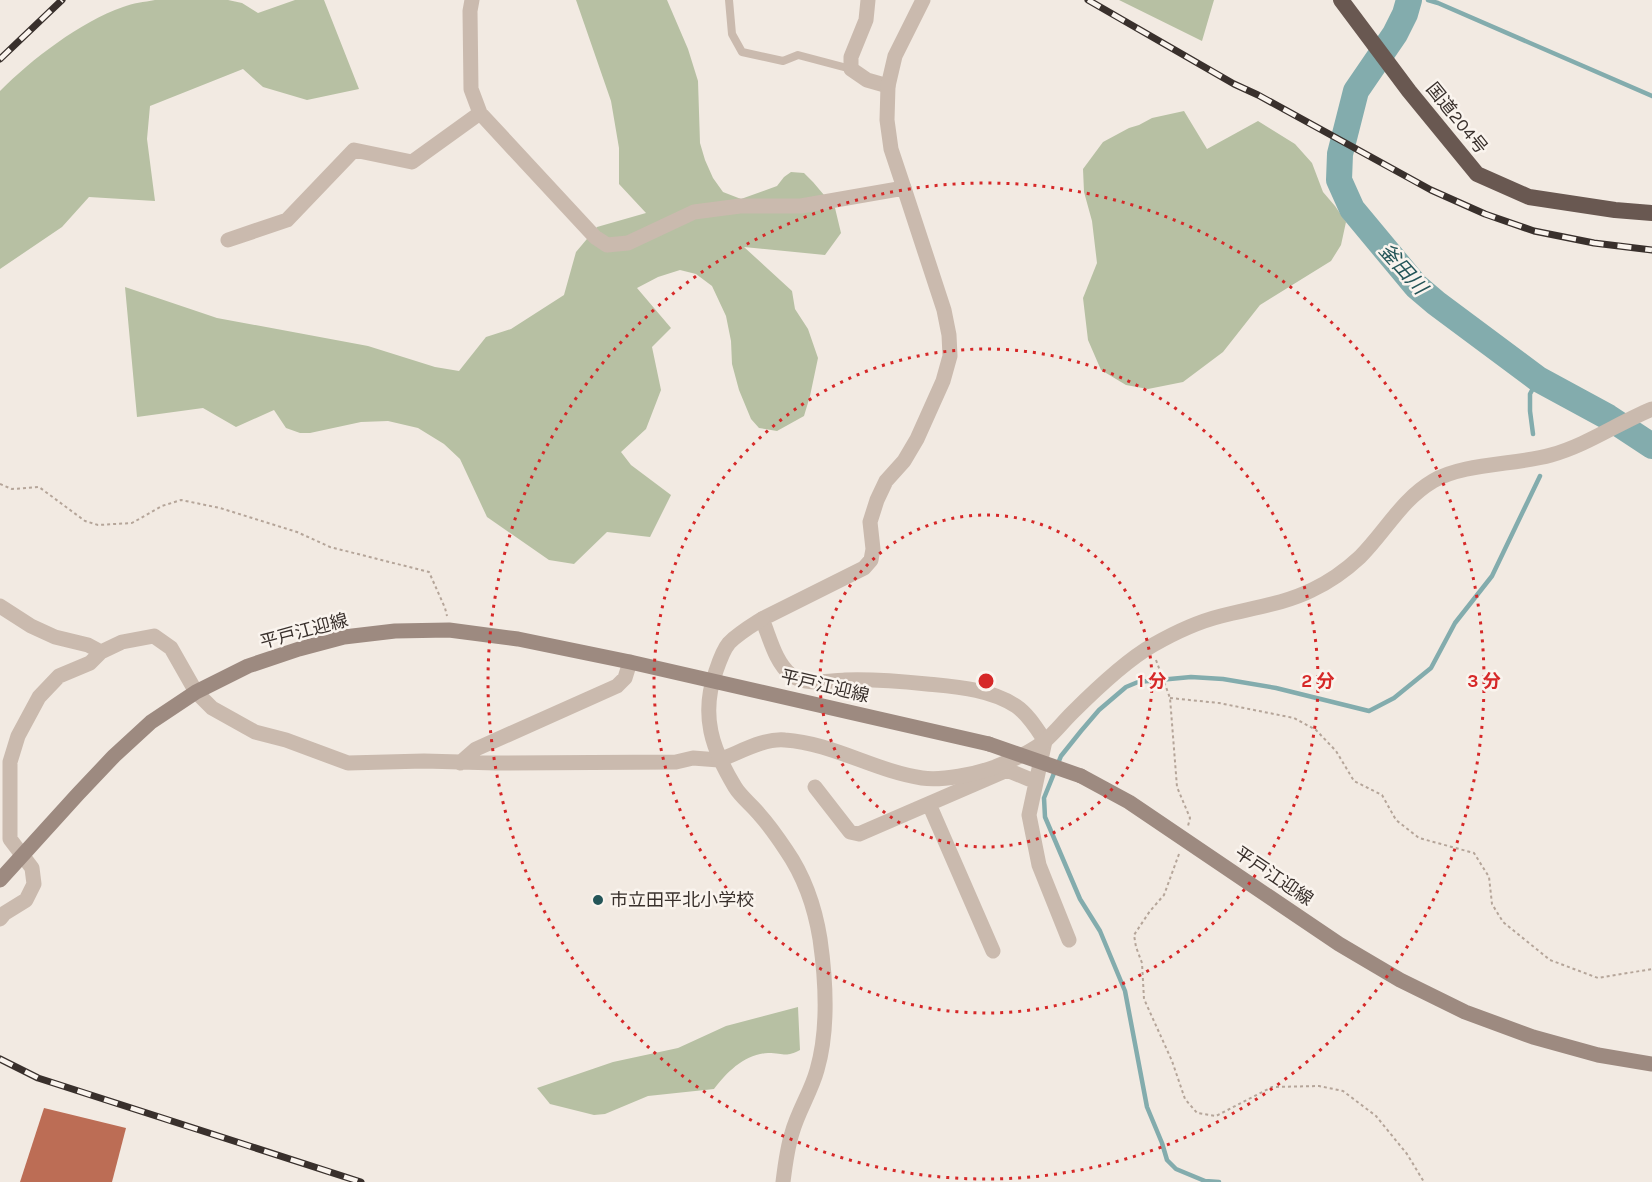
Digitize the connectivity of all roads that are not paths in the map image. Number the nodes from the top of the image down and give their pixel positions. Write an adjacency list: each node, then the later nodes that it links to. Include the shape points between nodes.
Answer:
1 (472, 0): 8 (street, via 471,89)
2 (729, 0): 6 (lane, via 732,34 742,52 783,61 798,55)
3 (868, 0): 6 (street)
4 (923, 0): 7 (street, via 895,56)
5 (1341, 0): 10 (highway, 国道204号, via 1477,174 1529,197)
6 (851, 69): 7 (street, via 867,80)
7 (888, 86): 9 (street, via 891,149)
8 (480, 113): 9 (street, via 595,237 607,244 628,243 694,212 740,206 801,206); 11 (street, via 412,162 354,150 287,220)
9 (904, 188): 14 (street, via 949,334 950,356 943,381 917,439 877,500 870,522 872,560 864,568)
10 (1652, 213)
11 (228, 240)
12 (1647, 411): 19 (street, via 1573,448 1528,461 1456,471 1435,480 1398,510 1360,557 1335,577 1289,599 1218,616 1150,647 1105,682)
13 (0, 606): 15 (street, via 31,626)
14 (762, 619): 17 (street, via 728,644); 19 (street, via 779,661 792,676 808,682 879,679 984,692 1018,707)
15 (101, 652): 18 (street, via 122,642 154,636 171,648); 25 (street, via 90,663 59,676 39,697 18,736 10,762 10,839)
16 (630, 662): 17 (main road, 平戸江迎線); 18 (main road, 平戸江迎線, via 518,639 449,630 395,632 344,637 299,649 248,666); 21 (street, via 625,678 617,686 476,749)
17 (712, 681): 20 (street, via 709,730); 30 (main road, 平戸江迎線, bridge, via 989,744 1081,776 1129,802 1400,980 1465,1012 1533,1036 1587,1052)
18 (196, 692): 21 (street, via 212,708 255,732 348,763); 25 (main road, 平戸江迎線, via 151,722 114,756)
19 (1045, 741): 20 (street, via 992,768 951,777 923,778 813,744 782,740 762,742); 22 (street)
20 (719, 760): 21 (street); 31 (street, via 800,875 819,938 825,1002 823,1040 817,1071 792,1132)
21 (460, 763)
22 (1036, 782): 24 (street, via 1007,770); 28 (street, via 1029,814 1039,865)
23 (815, 787): 24 (street, via 850,832 859,834)
24 (929, 804): 29 (street)
25 (22, 854): 26 (main road, 平戸江迎線); 27 (street, via 32,868 34,884 26,900)
26 (0, 880)
27 (0, 919)
28 (1069, 940)
29 (993, 951)
30 (1652, 1064)
31 (783, 1182)

